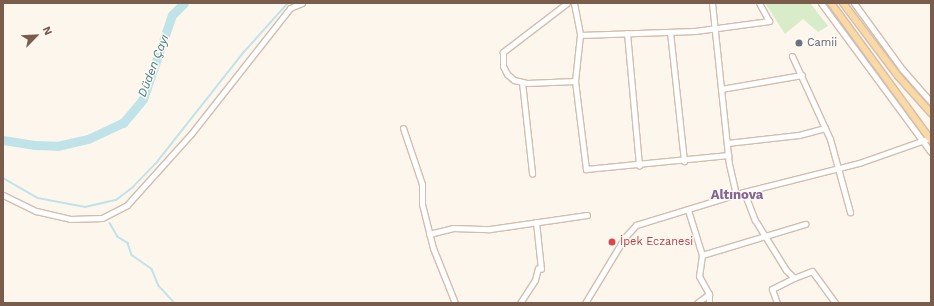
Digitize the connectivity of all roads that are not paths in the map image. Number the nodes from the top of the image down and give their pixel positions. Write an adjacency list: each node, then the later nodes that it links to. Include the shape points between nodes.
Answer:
1 (302, 3): 33 (street, via 290,8 191,134 127,205 102,218 70,219 36,211)
2 (567, 3): 17 (street, via 503,52 503,66 507,74)
3 (574, 3): 13 (street)
4 (712, 3): 10 (street)
5 (759, 3): 10 (street, via 769,21)
6 (821, 3): 24 (street)
7 (831, 3): 23 (main road)
8 (843, 3): 20 (main road, via 898,76)
9 (854, 3): 19 (street, via 902,69)
10 (715, 29): 11 (street); 18 (street)
11 (670, 32): 12 (street); 28 (street)
12 (627, 33): 13 (street); 29 (street)
13 (580, 35): 16 (street)
14 (792, 56): 15 (street)
15 (802, 75): 18 (street); 22 (street)
16 (575, 81): 17 (street); 29 (street, via 586,169)
17 (522, 82): 31 (street)
18 (721, 89): 25 (street)
19 (931, 102)
20 (931, 113)
21 (403, 128): 40 (street, via 422,184 422,204)
22 (825, 128): 25 (street, via 799,135); 30 (street)
23 (930, 136): 24 (street)
24 (923, 141): 26 (street); 30 (street)
25 (727, 143): 27 (street)
26 (931, 152)
27 (728, 155): 28 (street); 34 (street)
28 (684, 161): 29 (street)
29 (639, 164)
30 (838, 168): 32 (street); 36 (street)
31 (532, 173)
32 (744, 192): 34 (street); 41 (street)
33 (3, 195)
34 (736, 195): 35 (street)
35 (688, 210): 42 (street); 47 (street, via 636,225 625,237)
36 (850, 212)
37 (586, 215): 38 (street)
38 (536, 222): 40 (street, via 490,228 453,228); 46 (street, via 540,268)
39 (805, 224): 41 (street)
40 (429, 234): 45 (street)
41 (764, 235): 42 (street); 43 (street)
42 (702, 255): 44 (street, via 699,276)
43 (794, 278): 50 (street, via 772,289); 51 (street, via 812,271)
44 (709, 294): 48 (street); 49 (street)
45 (455, 303)
46 (520, 303)
47 (585, 303)
48 (697, 303)
49 (709, 303)
50 (777, 303)
51 (835, 303)

